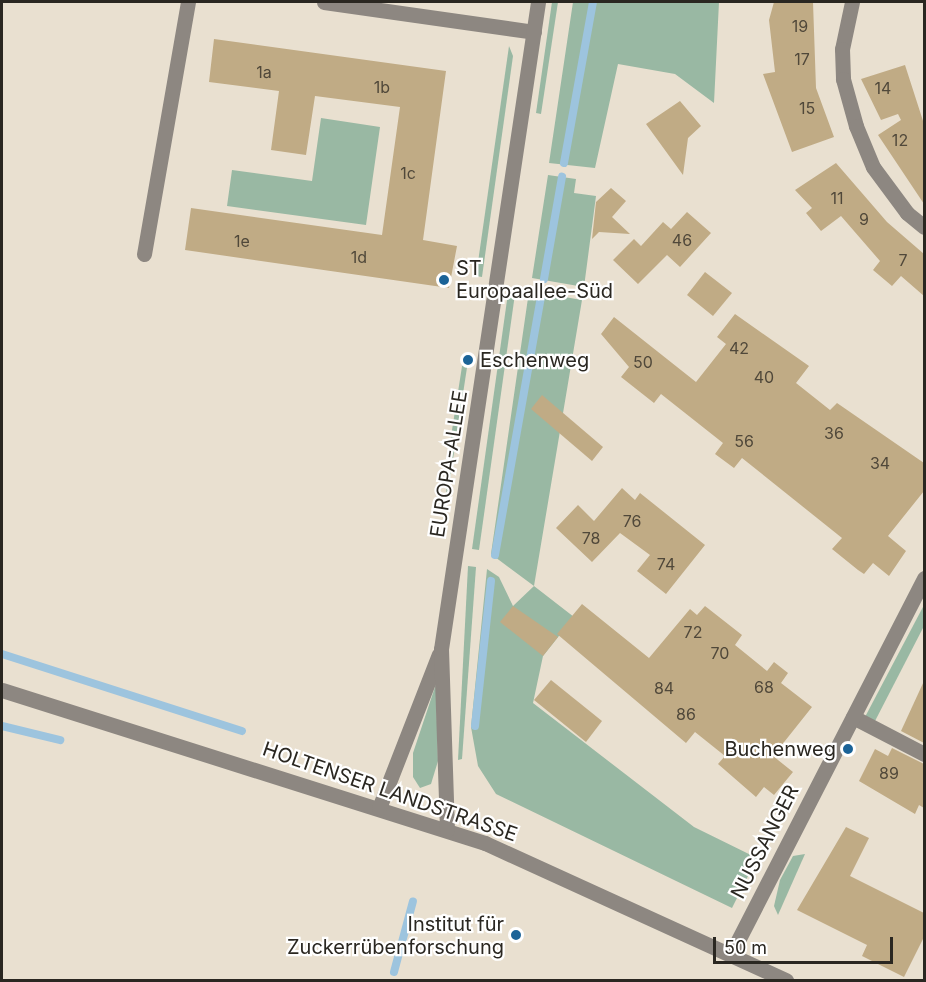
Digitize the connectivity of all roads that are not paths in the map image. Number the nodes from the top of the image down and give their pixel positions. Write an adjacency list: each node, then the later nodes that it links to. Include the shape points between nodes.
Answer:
1 (188, 2): 7 (street)
2 (324, 2): 5 (street)
3 (538, 2): 5 (street, EUROPA-ALLEE)
4 (852, 2): 6 (street, via 842,49 843,79 856,126 873,167 907,213)
5 (534, 32): 9 (street, EUROPA-ALLEE)
6 (924, 226)
7 (144, 254)
8 (924, 578): 11 (street, NUSSANGER)
9 (441, 649): 13 (street, EUROPA-ALLEE); 14 (street, EUROPA-ALLEE)
10 (2, 690): 13 (street, HOLTENSER LANDSTRASSE)
11 (853, 717): 12 (street); 15 (street, NUSSANGER)
12 (924, 753)
13 (379, 808): 14 (street, HOLTENSER LANDSTRASSE)
14 (447, 830): 15 (street, HOLTENSER LANDSTRASSE)
15 (731, 954): 16 (street, HOLTENSER LANDSTRASSE)
16 (760, 975): 17 (street, HOLTENSER LANDSTRASSE)
17 (786, 981)

